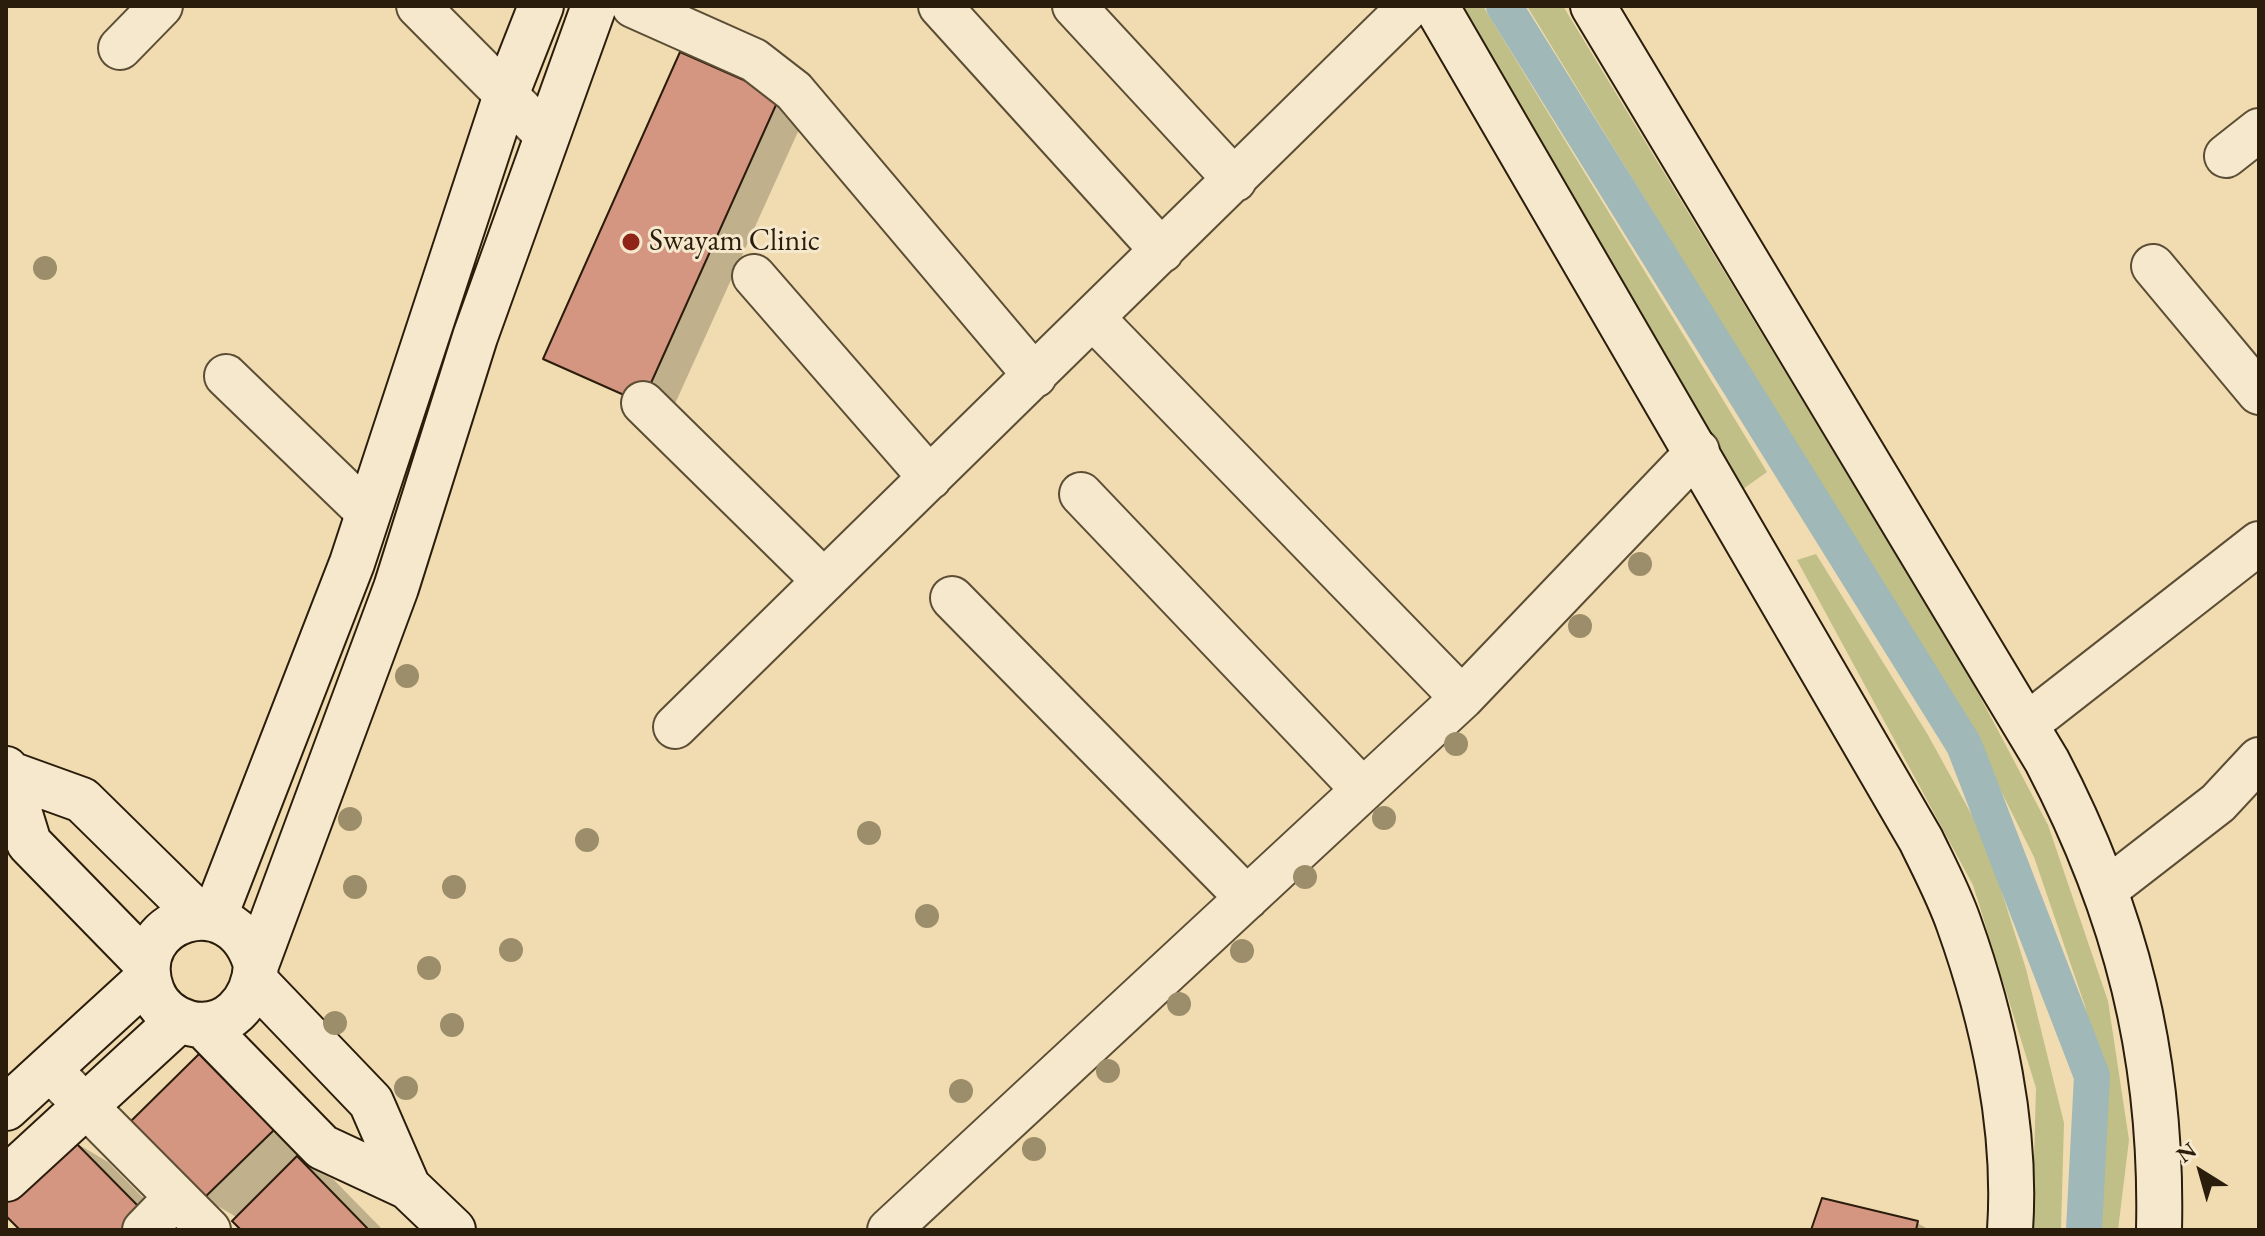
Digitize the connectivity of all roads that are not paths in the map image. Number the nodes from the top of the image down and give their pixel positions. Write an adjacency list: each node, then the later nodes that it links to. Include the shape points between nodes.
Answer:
1 (161, 6): 11 (street)
2 (418, 6): 12 (street)
3 (541, 6): 12 (street)
4 (594, 6): 14 (street)
5 (633, 6): 24 (street, via 754,60 794,91)
6 (940, 6): 17 (street)
7 (1074, 6): 16 (street)
8 (1410, 6): 16 (street)
9 (1436, 6): 27 (street)
10 (1593, 6): 37 (street)
11 (120, 48)
12 (506, 95): 14 (street); 21 (street)
13 (2259, 130): 15 (street)
14 (546, 135): 22 (street)
15 (2226, 156)
16 (1235, 180): 17 (street)
17 (1162, 251): 20 (street)
18 (2153, 266): 25 (street)
19 (754, 276): 28 (street)
20 (1093, 318): 24 (street); 36 (street)
21 (433, 319): 22 (street); 30 (street)
22 (475, 337): 34 (street)
23 (226, 376): 30 (street)
24 (1035, 376): 28 (street)
25 (2259, 393)
26 (643, 403): 33 (street)
27 (1698, 451): 36 (street); 58 (street, via 1921,840 1959,923 2009,1130)
28 (930, 478): 33 (street)
29 (1081, 494): 41 (street)
30 (368, 513): 32 (street)
31 (2259, 543): 37 (street)
32 (352, 563): 34 (street); 44 (street)
33 (824, 581): 38 (street)
34 (396, 588): 46 (street)
35 (952, 598): 43 (street)
36 (1462, 698): 41 (street)
37 (2026, 725): 42 (street, via 2085,834)
38 (675, 727)
39 (2259, 759): 42 (street, via 2218,803)
40 (8, 772): 44 (street, via 82,800); 45 (street, via 29,843)
41 (1363, 790): 43 (street)
42 (2107, 889): 59 (street, via 2143,1018 2156,1118)
43 (1247, 898): 57 (street)
44 (208, 917): 45 (street, via 186,919 160,936); 46 (street, via 243,935)
45 (148, 971): 47 (street, via 153,995 164,1010); 48 (street)
46 (255, 973): 47 (street, via 249,998 237,1012 220,1021); 52 (street, via 371,1102)
47 (191, 1022): 49 (street); 52 (street, via 322,1147)
48 (49, 1069): 49 (street); 50 (street)
49 (83, 1105): 51 (street); 53 (street)
50 (6, 1108)
51 (6, 1179)
52 (408, 1187): 56 (street)
53 (175, 1198): 54 (street); 55 (street)
54 (144, 1230)
55 (209, 1230)
56 (453, 1230)
57 (889, 1230)
58 (2010, 1230)
59 (2159, 1230)

